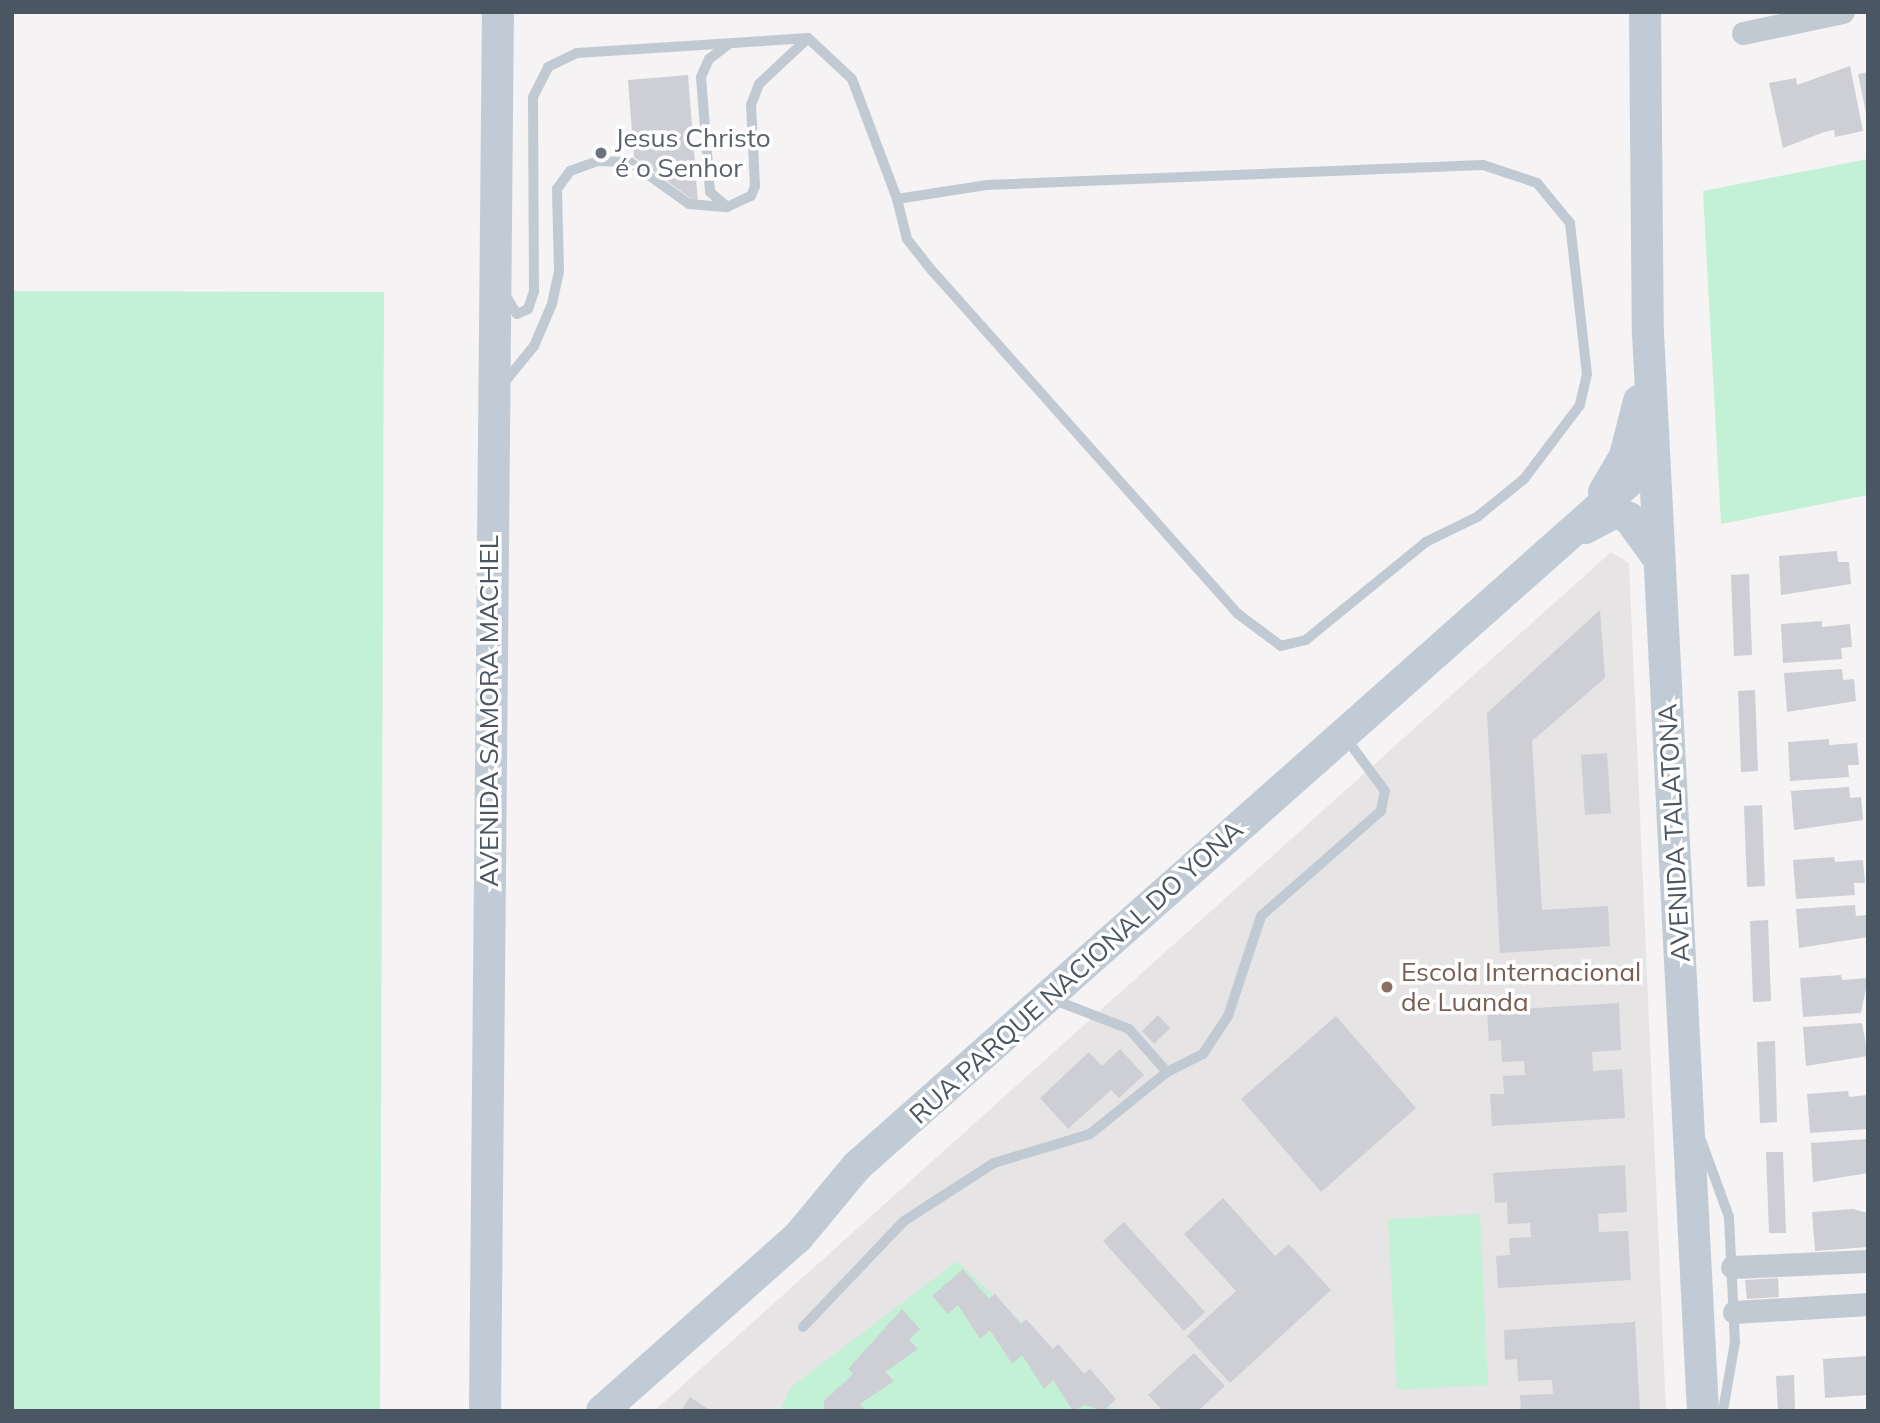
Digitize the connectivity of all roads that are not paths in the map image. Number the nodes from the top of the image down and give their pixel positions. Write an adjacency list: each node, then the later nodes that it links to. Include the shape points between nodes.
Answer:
1 (498, 12): 11 (main road, AVENIDA SAMORA MACHEL)
2 (1624, 12): 8 (main road, via 1631,117)
3 (1645, 12): 8 (main road)
4 (1843, 12): 5 (street)
5 (1743, 33)
6 (808, 38): 7 (lane); 9 (lane, via 852,79 874,124); 10 (lane, via 784,54 758,84 751,105 755,186 751,196)
7 (731, 43): 10 (lane, via 709,59 701,77 710,192); 11 (lane, via 577,53 548,67 533,97 528,309 517,314)
8 (1643, 152): 12 (main road)
9 (897, 199): 9 (lane, via 907,239 933,272 1238,614 1281,646 1306,640 1426,542 1477,517 1515,486 1580,405 1587,374 1570,223 1558,202 1512,171 1483,165 1076,179)
10 (727, 207): 13 (lane, via 689,205 630,162 582,166 557,189 559,272 534,346)
11 (493, 260): 13 (main road, AVENIDA SAMORA MACHEL)
12 (1648, 333): 14 (main road, AVENIDA TALATONA); 15 (main road, via 1625,456)
13 (490, 405): 26 (main road, AVENIDA SAMORA MACHEL)
14 (1653, 460): 15 (main road); 16 (main road, AVENIDA TALATONA)
15 (1560, 544): 16 (main road, via 1615,512 1644,532); 17 (main road, RUA PARQUE NACIONAL DO YONA)
16 (1660, 561): 20 (main road, AVENIDA TALATONA)
17 (1344, 735): 18 (main road, RUA PARQUE NACIONAL DO YONA); 19 (lane, via 1385,791 1381,811 1261,916 1218,1034 1203,1055)
18 (1046, 997): 19 (lane, via 1129,1029); 27 (main road, RUA PARQUE NACIONAL DO YONA, via 857,1166 798,1237)
19 (1167, 1072): 25 (lane, via 1090,1134 994,1163 904,1221)
20 (1688, 1105): 22 (lane, via 1729,1217); 28 (main road, AVENIDA TALATONA)
21 (1868, 1262): 22 (street)
22 (1732, 1267): 24 (lane)
23 (1868, 1304): 24 (street)
24 (1734, 1312): 29 (lane)
25 (803, 1327)
26 (486, 1408)
27 (601, 1411)
28 (1703, 1411)
29 (1723, 1411)

